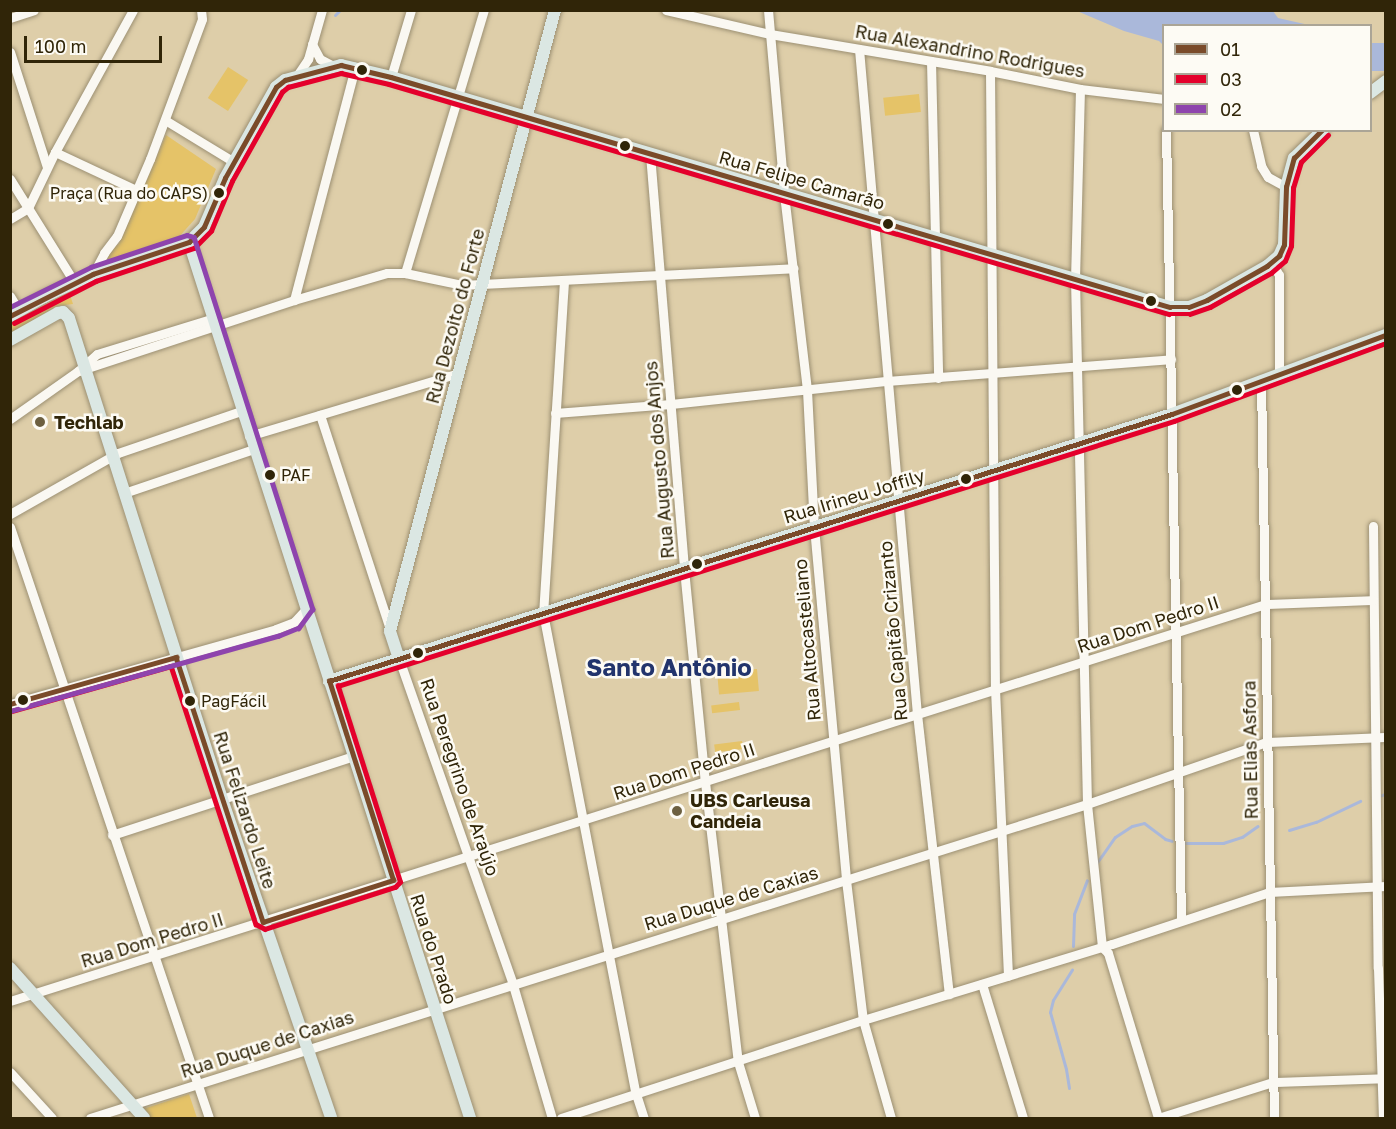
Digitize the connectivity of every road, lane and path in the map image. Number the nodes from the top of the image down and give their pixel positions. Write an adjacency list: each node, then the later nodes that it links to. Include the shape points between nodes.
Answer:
1 (34, 10): 10 (street)
2 (133, 10): 33 (street)
3 (322, 10): 12 (street)
4 (411, 10): 22 (street)
5 (483, 10): 26 (street)
6 (555, 10): 28 (main road, Rua Dezoito do Forte)
7 (666, 10): 11 (street, Rua Alexandrino Rodrigues)
8 (768, 10): 11 (street, Rua Altocasteliano)
9 (202, 15): 29 (street)
10 (10, 18)
11 (770, 34): 13 (street, Rua Alexandrino Rodrigues); 40 (street, Rua Altocasteliano)
12 (312, 44): 15 (street); 17 (street, via 320,59)
13 (859, 49): 16 (street, Rua Alexandrino Rodrigues); 43 (street, Rua Capitão Crizanto)
14 (10, 52): 36 (street)
15 (308, 59): 19 (street, via 312,68); 21 (street)
16 (931, 61): 20 (street, Rua Alexandrino Rodrigues); 44 (street)
17 (333, 66): 18 (main road, Rua Felipe Camarão); 19 (main road, Rua Felipe Camarão)
18 (355, 67): 22 (main road, Rua Felipe Camarão); 57 (street)
19 (320, 70): 21 (main road, Rua Felipe Camarão)
20 (990, 71): 24 (street, Rua Alexandrino Rodrigues); 46 (street)
21 (296, 77): 35 (main road, Rua Felipe Camarão, via 276,87)
22 (391, 77): 26 (main road, Rua Felipe Camarão)
23 (1386, 81): 25 (main road)
24 (1080, 89): 27 (street, Rua Alexandrino Rodrigues); 52 (street)
25 (1372, 92)
26 (456, 97): 28 (main road, Rua Felipe Camarão); 49 (street)
27 (1162, 99)
28 (526, 118): 34 (main road, Rua Felipe Camarão); 55 (main road, Rua Dezoito do Forte)
29 (165, 120): 35 (street); 39 (street)
30 (1166, 132): 58 (street)
31 (1253, 132): 38 (street, via 1261,166 1268,177)
32 (1321, 132): 38 (main road, via 1294,158)
33 (54, 152): 36 (street); 39 (street)
34 (650, 154): 40 (main road, Rua Felipe Camarão); 51 (street, Rua Augusto dos Anjos)
35 (234, 162): 45 (main road, Rua Felipe Camarão, via 204,227)
36 (47, 167): 41 (street)
37 (10, 179): 41 (street)
38 (1286, 187): 47 (main road, via 1284,245 1279,256)
39 (136, 190): 50 (street, via 117,236)
40 (784, 194): 43 (main road, Rua Felipe Camarão); 48 (street, Rua Altocasteliano)
41 (28, 208): 42 (street); 54 (street)
42 (10, 219)
43 (874, 220): 44 (main road, Rua Felipe Camarão); 70 (street, Rua Capitão Crizanto)
44 (935, 238): 46 (main road, Rua Felipe Camarão); 69 (street)
45 (189, 242): 50 (main road); 60 (main road, Rua do Prado)
46 (992, 254): 52 (main road, Rua Felipe Camarão); 68 (street)
47 (1267, 266): 58 (main road, Rua Felipe Camarão, via 1207,300 1189,307); 67 (street, via 1279,275)
48 (794, 268): 51 (street); 72 (street, Rua Altocasteliano)
49 (405, 273): 55 (street, via 453,284); 57 (street, via 387,273)
50 (93, 274): 54 (main road)
51 (660, 276): 53 (street); 73 (street, Rua Augusto dos Anjos)
52 (1075, 279): 58 (main road, Rua Felipe Camarão); 64 (street)
53 (564, 281): 55 (street); 75 (street)
54 (74, 282): 59 (main road)
55 (482, 285): 66 (main road, Rua Dezoito do Forte)
56 (10, 296): 59 (street)
57 (294, 300): 60 (street)
58 (1170, 307): 63 (street)
59 (15, 313)
60 (213, 324): 65 (street); 74 (main road, Rua do Prado)
61 (1386, 335): 67 (main road, Rua Irineu Joffily)
62 (10, 340): 65 (main road, Rua Felizardo Leite, via 63,312 69,318)
63 (1171, 359): 64 (street); 76 (street)
64 (1077, 367): 68 (street); 80 (street)
65 (83, 369): 78 (street); 82 (main road, Rua Felizardo Leite)
66 (459, 374): 77 (street); 95 (main road, Rua Dezoito do Forte)
67 (1279, 374): 71 (main road, Rua Irineu Joffily)
68 (993, 375): 69 (street); 83 (street)
69 (938, 378): 70 (street)
70 (888, 381): 72 (street); 85 (street, Rua Capitão Crizanto)
71 (1261, 381): 76 (main road, Rua Irineu Joffily); 92 (street, Rua Elias Asfora)
72 (807, 390): 73 (street); 89 (street, Rua Altocasteliano)
73 (671, 404): 75 (street); 90 (street, Rua Augusto dos Anjos)
74 (241, 411): 79 (main road, Rua do Prado); 82 (street)
75 (555, 413): 94 (street)
76 (1172, 414): 80 (main road, Rua Irineu Joffily); 96 (street)
77 (320, 415): 79 (street); 95 (street, Rua Peregrino de Araújo)
78 (10, 419)
79 (249, 436): 81 (main road, Rua do Prado)
80 (1079, 443): 83 (main road, Rua Irineu Joffily); 99 (street)
81 (254, 449): 84 (street); 93 (main road, Rua do Prado)
82 (114, 456): 84 (main road, Rua Felizardo Leite); 86 (street)
83 (993, 471): 85 (main road, Rua Irineu Joffily); 102 (street)
84 (124, 493): 97 (main road, Rua Felizardo Leite)
85 (898, 501): 89 (main road, Rua Irineu Joffily); 104 (street, Rua Capitão Crizanto)
86 (10, 514)
87 (1372, 526): 91 (street)
88 (10, 527): 101 (street)
89 (814, 527): 90 (main road, Rua Irineu Joffily); 107 (street, Rua Altocasteliano)
90 (684, 569): 94 (main road, Rua Irineu Joffily); 111 (street, Rua Augusto dos Anjos)
91 (1373, 600): 92 (street, Rua Dom Pedro II); 106 (street)
92 (1265, 604): 96 (street, Rua Dom Pedro II); 108 (street, Rua Elias Asfora)
93 (306, 609): 97 (street, via 287,626); 100 (main road, Rua do Prado)
94 (543, 613): 98 (main road, Rua Irineu Joffily); 114 (street)
95 (390, 631): 98 (main road, Rua Peregrino de Araújo)
96 (1175, 632): 99 (street, Rua Dom Pedro II); 110 (street)
97 (176, 657): 101 (street); 112 (main road, Rua Felizardo Leite)
98 (399, 659): 100 (main road, Rua Irineu Joffily); 118 (street, Rua Peregrino de Araújo)
99 (1084, 662): 102 (street, Rua Dom Pedro II); 113 (street)
100 (329, 681): 109 (main road, Rua do Prado)
101 (64, 689): 103 (street); 116 (street)
102 (995, 689): 104 (street, Rua Dom Pedro II); 115 (street)
103 (10, 704)
104 (917, 714): 107 (street, Rua Dom Pedro II); 117 (street, Rua Capitão Crizanto)
105 (1386, 737): 106 (street, Rua Duque de Caxias)
106 (1375, 738): 108 (street, Rua Duque de Caxias); 121 (street)
107 (833, 741): 111 (street, Rua Dom Pedro II); 120 (street, Rua Altocasteliano)
108 (1266, 742): 110 (street, Rua Duque de Caxias); 122 (street, Rua Elias Asfora)
109 (354, 756): 112 (street); 119 (main road, Rua do Prado)
110 (1179, 771): 113 (street, Rua Duque de Caxias); 124 (street)
111 (705, 782): 114 (street, Rua Dom Pedro II); 123 (street, Rua Augusto dos Anjos)
112 (222, 799): 116 (street); 125 (main road, Rua Felizardo Leite)
113 (1088, 804): 115 (street, Rua Duque de Caxias); 126 (street)
114 (582, 820): 118 (street, Rua Dom Pedro II); 127 (street)
115 (1000, 831): 117 (street, Rua Duque de Caxias); 130 (street)
116 (112, 835): 128 (street)
117 (933, 852): 120 (street, Rua Duque de Caxias); 134 (street, Rua Capitão Crizanto)
118 (469, 856): 119 (street, Rua Dom Pedro II); 132 (street, Rua Peregrino de Araújo)
119 (393, 880): 125 (street, Rua Dom Pedro II); 136 (main road, Rua do Prado)
120 (846, 880): 123 (street, Rua Duque de Caxias); 137 (street, Rua Altocasteliano)
121 (1381, 886): 122 (street); 141 (street)
122 (1269, 892): 124 (street); 142 (street, Rua Elias Asfora)
123 (722, 918): 127 (street, Rua Duque de Caxias); 139 (street, Rua Augusto dos Anjos)
124 (1181, 920): 126 (street)
125 (262, 922): 128 (street, Rua Dom Pedro II); 138 (main road, Rua Felizardo Leite)
126 (1102, 947): 130 (street); 146 (street, via 1108,953)
127 (610, 953): 132 (street, Rua Duque de Caxias); 144 (street)
128 (156, 956): 133 (street, Rua Dom Pedro II); 143 (street)
129 (10, 968): 133 (main road)
130 (1008, 976): 131 (street)
131 (982, 984): 134 (street); 158 (street)
132 (513, 985): 136 (street, Rua Duque de Caxias); 153 (street, Rua Peregrino de Araújo)
133 (33, 994): 135 (street, Rua Dom Pedro II); 145 (main road)
134 (949, 994): 137 (street)
135 (10, 1001)
136 (434, 1008): 138 (street, Rua Duque de Caxias); 152 (main road, Rua do Prado)
137 (863, 1020): 139 (street); 157 (street, Rua Altocasteliano)
138 (308, 1049): 143 (street, Rua Duque de Caxias); 151 (main road, Rua Felizardo Leite)
139 (738, 1062): 144 (street); 156 (street, Rua Augusto dos Anjos)
140 (10, 1072): 147 (street)
141 (1384, 1078): 142 (street); 160 (street)
142 (1273, 1082): 146 (street); 159 (street, Rua Elias Asfora)
143 (198, 1084): 145 (street, Rua Duque de Caxias); 150 (street)
144 (636, 1094): 154 (street); 155 (street)
145 (131, 1105): 148 (street, Rua Duque de Caxias); 149 (main road)
146 (1158, 1118)
147 (52, 1119)
148 (90, 1119)
149 (144, 1119)
150 (209, 1119)
151 (331, 1119)
152 (470, 1119)
153 (552, 1119)
154 (561, 1119)
155 (644, 1119)
156 (755, 1119)
157 (891, 1119)
158 (1023, 1119)
159 (1274, 1119)
160 (1383, 1119)

